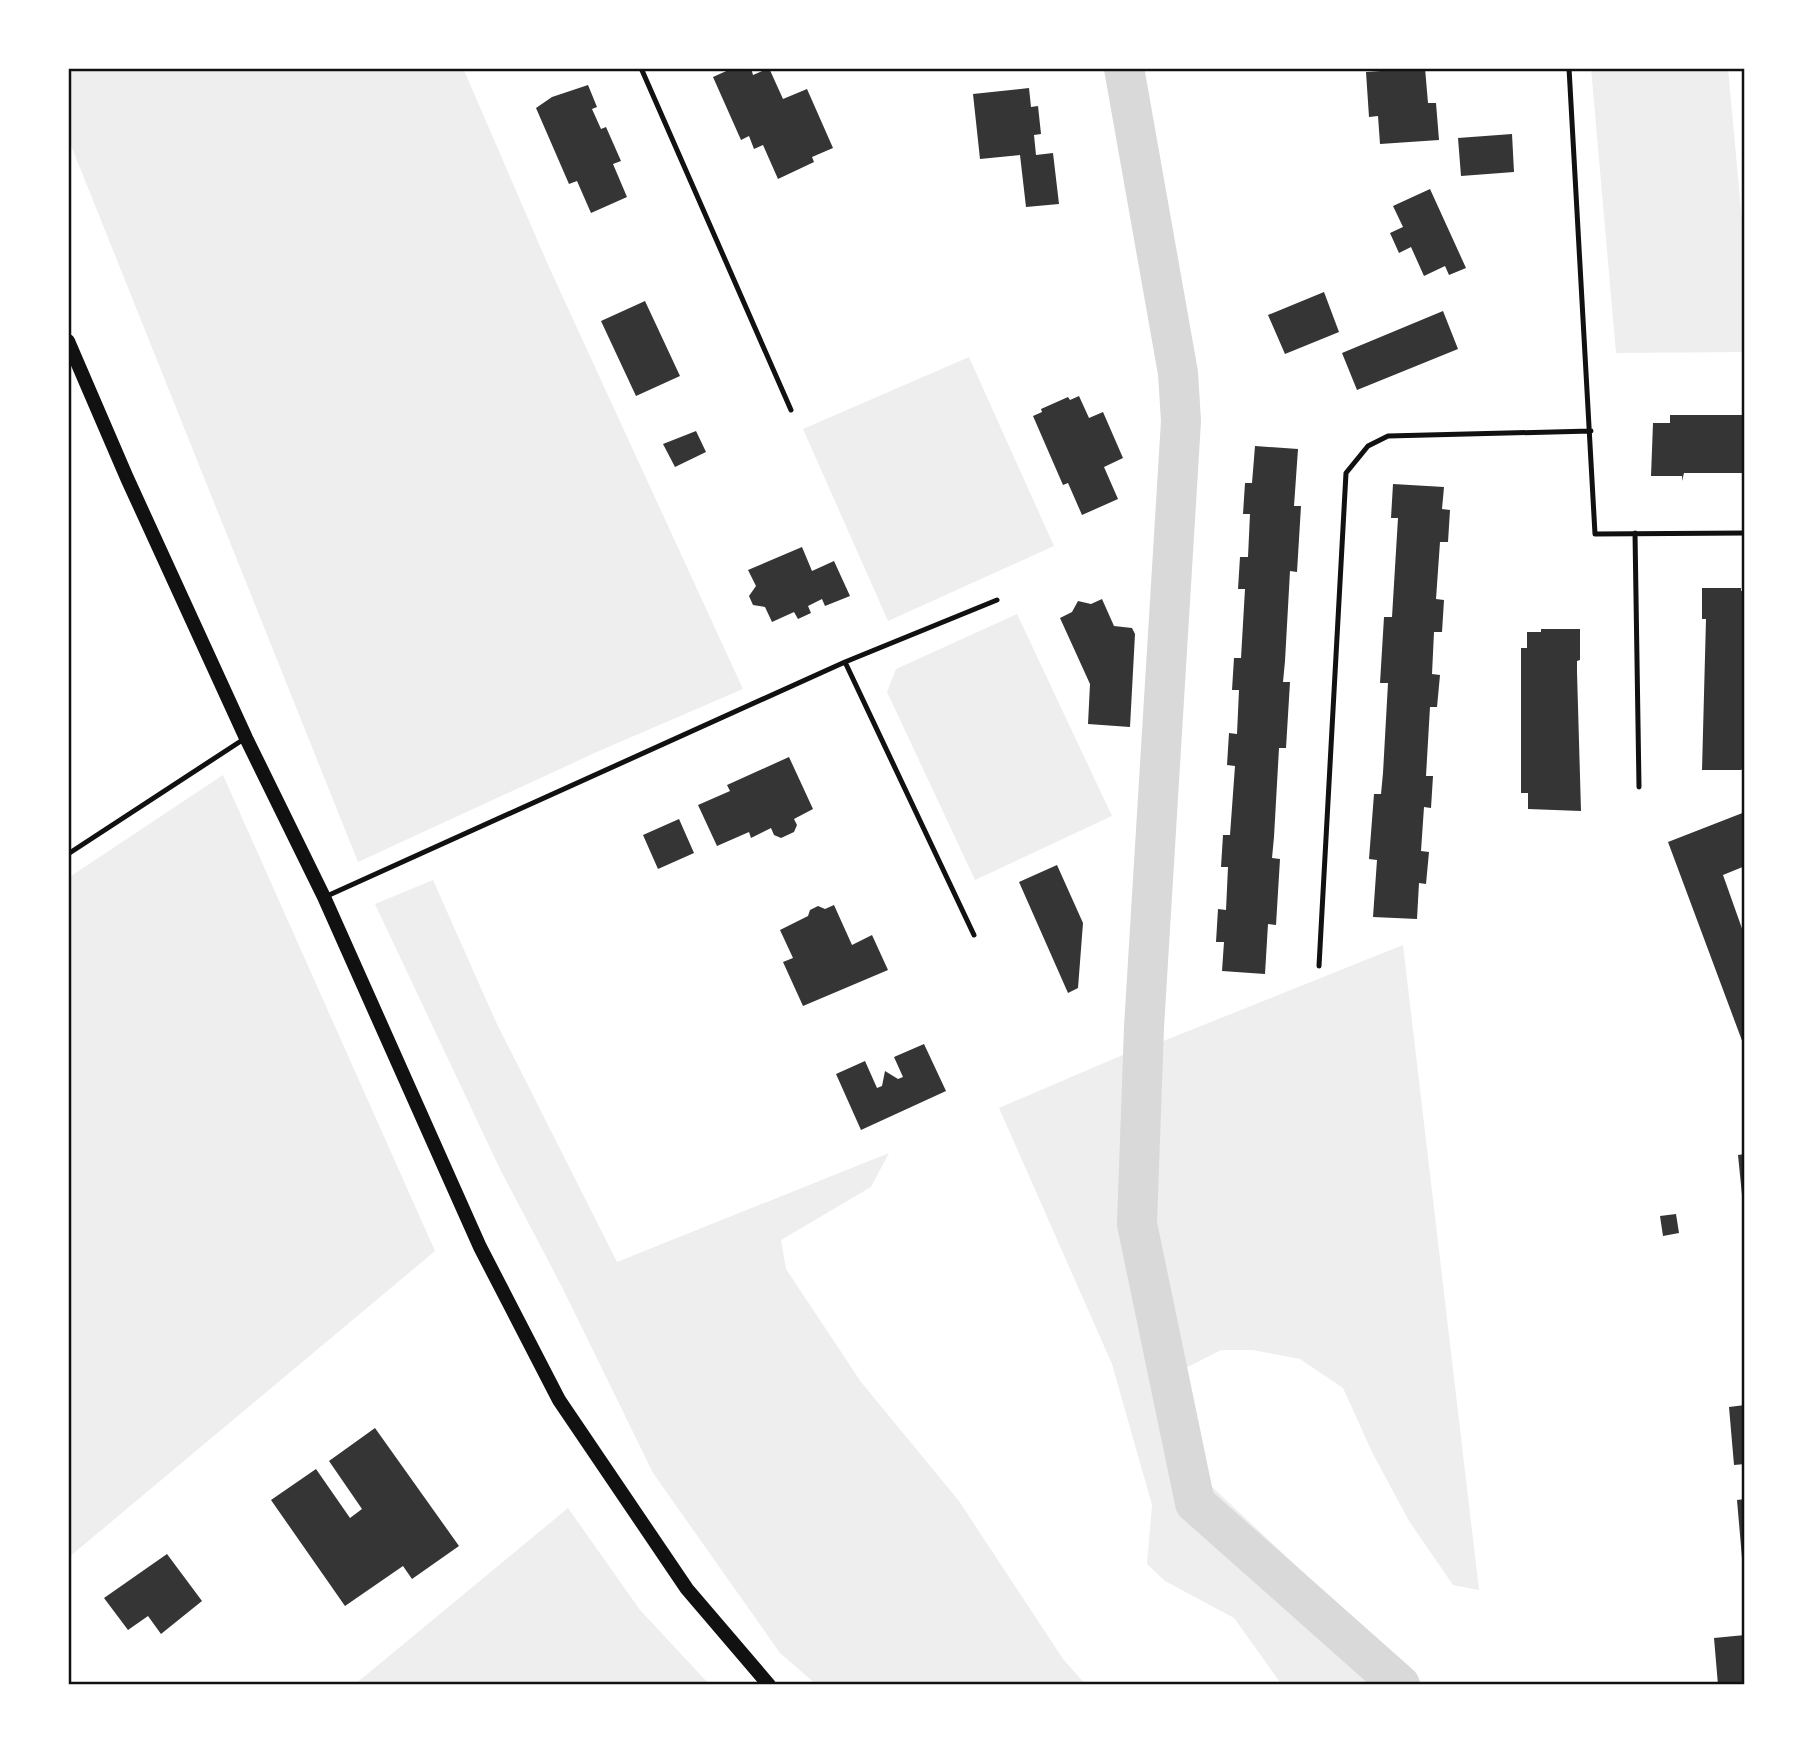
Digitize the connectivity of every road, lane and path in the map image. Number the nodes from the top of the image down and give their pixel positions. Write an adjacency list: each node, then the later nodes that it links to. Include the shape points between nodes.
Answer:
1 (641, 68): 4 (lane)
2 (1569, 68): 5 (lane)
3 (68, 341): 10 (main road)
4 (791, 410)
5 (1591, 431): 6 (lane, via 1595,534); 15 (lane, via 1388,436 1368,446 1346,473)
6 (1635, 533): 7 (lane); 11 (lane)
7 (1745, 533)
8 (997, 600): 9 (lane)
9 (845, 662): 13 (lane); 14 (lane)
10 (246, 738): 12 (lane); 13 (main road)
11 (1639, 787)
12 (68, 854)
13 (324, 897): 16 (main road, via 480,1247 559,1401 687,1589)
14 (974, 935)
15 (1319, 966)
16 (769, 1685)

